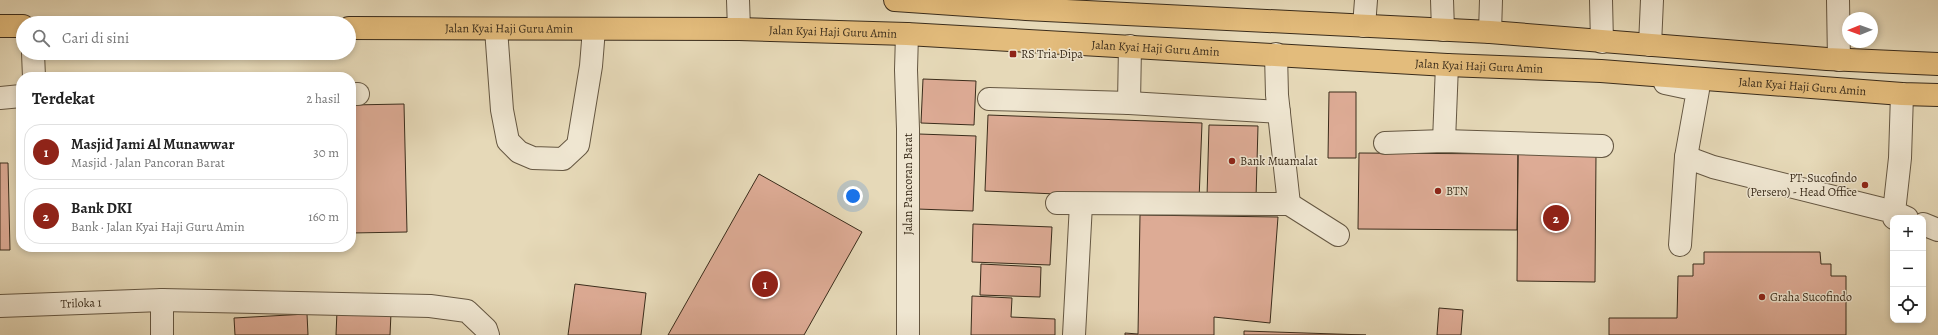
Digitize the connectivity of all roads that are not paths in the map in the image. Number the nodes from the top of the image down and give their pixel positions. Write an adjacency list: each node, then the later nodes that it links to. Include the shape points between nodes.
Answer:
1 (738, 0): 16 (street)
2 (895, 0): 9 (main road)
3 (1366, 0): 14 (street)
4 (1442, 0): 17 (street)
5 (1491, 0): 18 (street)
6 (1601, 0): 21 (street)
7 (1652, 0): 22 (street)
8 (1838, 0): 27 (street)
9 (952, 2): 10 (main road)
10 (1026, 4): 11 (main road)
11 (1274, 21): 14 (main road); 26 (main road)
12 (0, 26): 13 (main road)
13 (16, 26)
14 (1364, 26): 17 (main road)
15 (356, 28): 20 (main road, Jalan Kyai Haji Guru Amin)
16 (739, 29): 19 (main road, Jalan Kyai Haji Guru Amin); 23 (main road, Jalan Kyai Haji Guru Amin)
17 (1443, 30): 18 (main road)
18 (1490, 32): 21 (main road)
19 (594, 35): 20 (main road, Jalan Kyai Haji Guru Amin); 20 (street, via 578,145 563,159 533,158 518,152 508,141 502,110)
20 (496, 36)
21 (1602, 42): 22 (main road)
22 (1650, 45): 27 (main road)
23 (907, 52): 24 (main road, Jalan Kyai Haji Guru Amin); 56 (street, Jalan Pancoran Barat)
24 (1130, 54): 26 (main road, Jalan Kyai Haji Guru Amin); 35 (street)
25 (33, 60): 31 (street)
26 (1275, 60): 29 (main road, Jalan Kyai Haji Guru Amin); 38 (street)
27 (1838, 60): 28 (main road)
28 (1938, 64)
29 (1447, 69): 30 (main road, Jalan Kyai Haji Guru Amin); 39 (street)
30 (1601, 71): 32 (main road, Jalan Kyai Haji Guru Amin); 42 (street, via 1698,90)
31 (34, 72)
32 (1902, 94): 33 (main road, Jalan Kyai Haji Guru Amin); 47 (street)
33 (1938, 94)
34 (16, 96): 36 (street)
35 (1130, 96): 37 (street); 38 (street)
36 (0, 98)
37 (989, 100)
38 (1278, 103): 45 (street)
39 (1444, 133): 40 (street); 41 (street)
40 (1385, 143)
41 (1602, 146)
42 (1686, 157): 46 (street, via 1713,167); 51 (street)
43 (1057, 203): 44 (street)
44 (1081, 204): 45 (street); 57 (street)
45 (1289, 204): 50 (street)
46 (1895, 215)
47 (1899, 215)
48 (1926, 225): 49 (street)
49 (1938, 230)
50 (1338, 235)
51 (1680, 245)
52 (162, 300): 53 (street, Triloka 1); 54 (street); 55 (street, Triloka 1, via 430,306 467,310 486,329)
53 (0, 306)
54 (162, 335)
55 (488, 335)
56 (908, 335)
57 (1074, 335)

